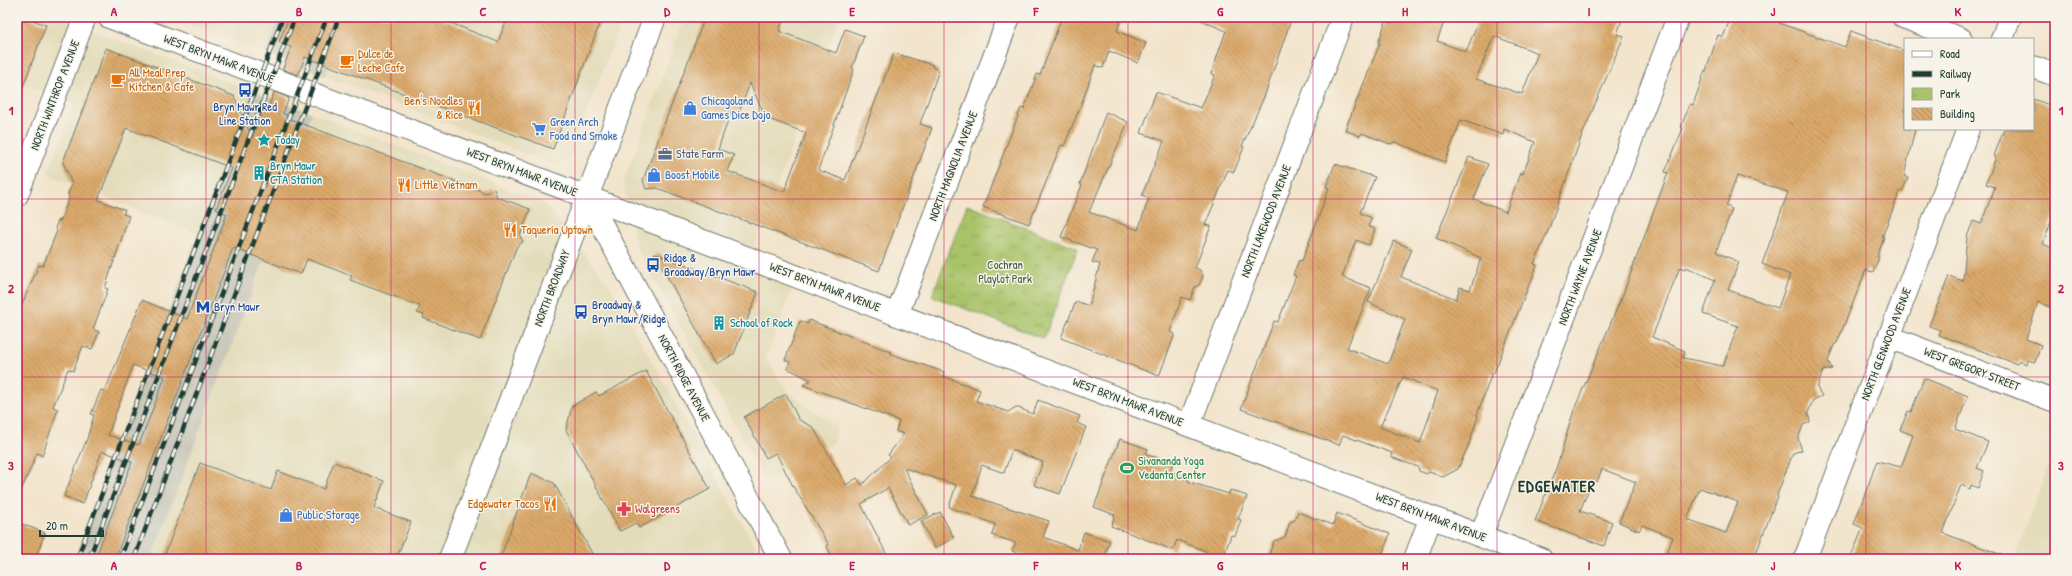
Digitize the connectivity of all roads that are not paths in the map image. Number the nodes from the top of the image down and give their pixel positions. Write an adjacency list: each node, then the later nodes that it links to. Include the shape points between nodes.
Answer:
1 (85, 17): 14 (street, NORTH WINTHROP AVENUE)
2 (108, 17): 15 (street, WEST BRYN MAWR AVENUE)
3 (654, 17): 15 (street, NORTH BROADWAY)
4 (1009, 17): 16 (street, NORTH MAGNOLIA AVENUE)
5 (1343, 17): 19 (street, NORTH LAKEWOOD AVENUE)
6 (1678, 17): 21 (street, NORTH WAYNE AVENUE)
7 (1903, 17): 9 (street)
8 (2010, 17): 10 (street)
9 (1958, 38)
10 (2002, 38)
11 (2034, 67): 12 (street)
12 (2055, 75)
13 (1968, 130): 17 (street, NORTH GLENWOOD AVENUE)
14 (17, 195)
15 (587, 196): 16 (street, WEST BRYN MAWR AVENUE); 22 (street, NORTH BROADWAY); 23 (street, NORTH RIDGE AVENUE)
16 (897, 315): 19 (street, WEST BRYN MAWR AVENUE)
17 (1889, 337): 18 (street, WEST GREGORY STREET); 26 (street, NORTH GLENWOOD AVENUE)
18 (2055, 401)
19 (1189, 425): 20 (street, WEST BRYN MAWR AVENUE)
20 (1431, 517): 21 (street, WEST BRYN MAWR AVENUE); 24 (street)
21 (1481, 536): 25 (street, WEST BRYN MAWR AVENUE)
22 (450, 559)
23 (781, 559)
24 (1416, 559)
25 (1541, 559)
26 (1805, 559)

